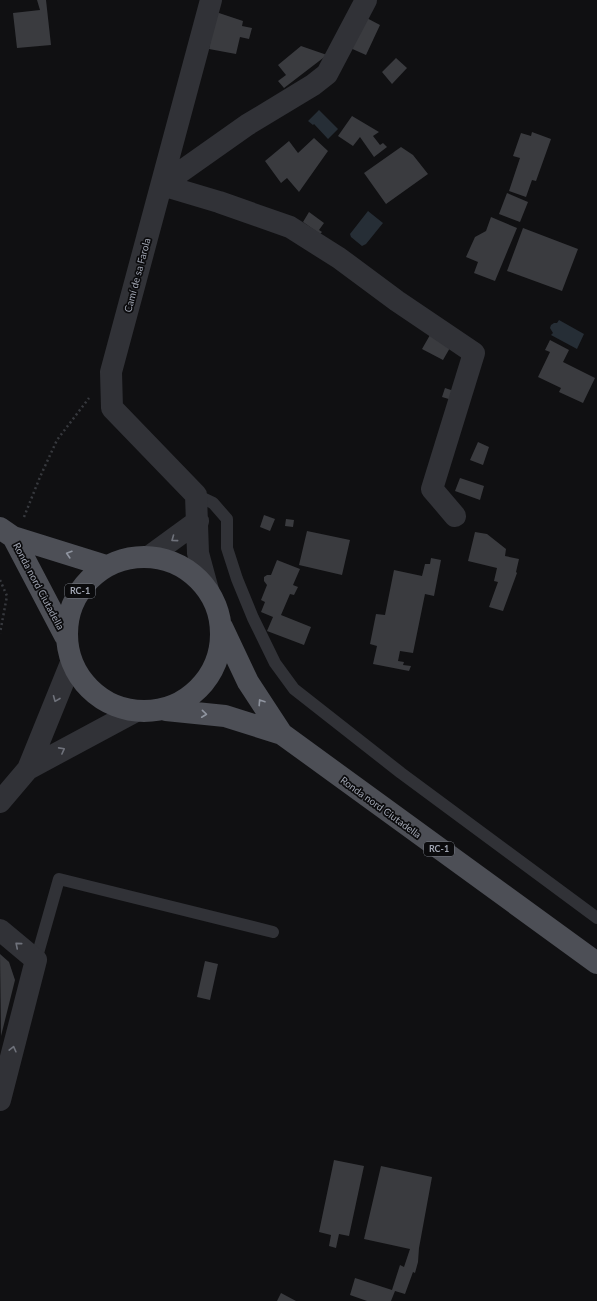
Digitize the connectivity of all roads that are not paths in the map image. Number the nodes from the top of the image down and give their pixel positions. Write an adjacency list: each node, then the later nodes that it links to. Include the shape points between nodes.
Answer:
1 (211, 0): 3 (street, Camí de sa Farola)
2 (366, 0): 3 (street, via 327,74 246,125)
3 (162, 185): 4 (street, Camí de sa Farola, via 111,372 112,408); 5 (street, via 290,227 339,258 474,353 432,489)
4 (196, 495): 6 (street); 19 (lane, via 213,503 227,519 227,548 240,586 275,663 294,689 401,773)
5 (455, 516)
6 (198, 521): 8 (street, one-way to 8); 10 (street, via 198,553)
7 (7, 532): 9 (main road, Ronda nord Ciutadella, one-way to 7); 12 (main road, Ronda nord Ciutadella / RC-1)
8 (150, 556): 9 (main road, RC-1, via 128,558); 10 (main road, RC-1, via 175,562 192,572)
9 (106, 566): 12 (main road, RC-1, via 84,583 71,606)
10 (208, 590): 11 (main road, RC-1)
11 (220, 624): 14 (main road, RC-1, via 220,648 208,678 187,700); 16 (main road, Ronda nord Ciutadella / RC-1, one-way to 11, via 248,682)
12 (66, 636): 13 (main road, RC-1)
13 (71, 663): 15 (main road, RC-1, via 90,691 111,705); 17 (street, one-way to 17)
14 (166, 710): 15 (main road, RC-1); 16 (main road, Ronda nord Ciutadella / RC-1, one-way to 16, via 225,716)
15 (134, 712): 17 (street, one-way to 15)
16 (282, 734): 23 (main road, Ronda nord Ciutadella / RC-1)
17 (28, 769): 18 (street)
18 (0, 802)
19 (597, 918)
20 (0, 930): 22 (street, one-way to 20)
21 (273, 932): 22 (lane, via 59,879)
22 (36, 960): 24 (street, one-way to 22)
23 (597, 963)
24 (3, 1078): 25 (street)
25 (0, 1100)

